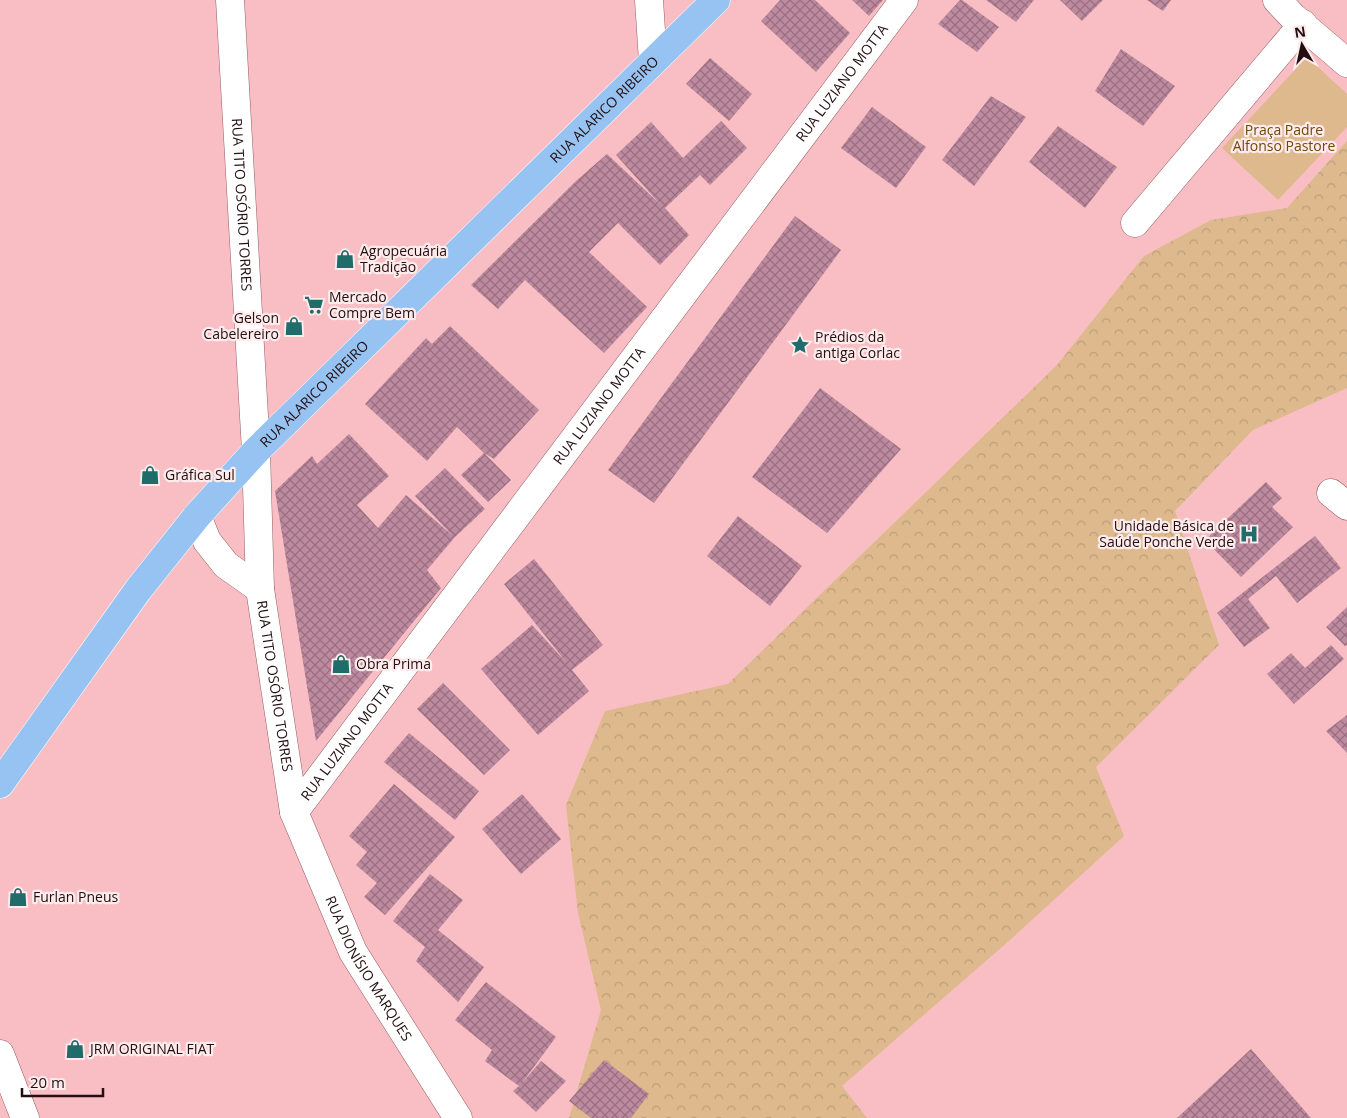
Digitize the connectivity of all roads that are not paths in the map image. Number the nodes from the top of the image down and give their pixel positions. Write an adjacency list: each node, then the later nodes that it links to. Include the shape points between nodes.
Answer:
1 (230, 0): 10 (street, RUA TITO OSÓRIO TORRES)
2 (649, 0): 7 (street)
3 (716, 0): 7 (main road, RUA ALARICO RIBEIRO)
4 (904, 0): 14 (street, RUA LUZIANO MOTTA)
5 (1277, 0): 6 (street)
6 (1303, 24): 8 (street); 9 (street)
7 (653, 62): 10 (main road, RUA ALARICO RIBEIRO)
8 (1347, 63)
9 (1135, 223)
10 (256, 451): 11 (main road, RUA ALARICO RIBEIRO); 12 (street, RUA TITO OSÓRIO TORRES)
11 (197, 516): 12 (street, RUA TITO OSÓRIO TORRES, via 208,541 226,565); 13 (main road, RUA ALARICO RIBEIRO, via 138,590)
12 (260, 589): 14 (street, RUA TITO OSÓRIO TORRES)
13 (0, 784)
14 (294, 812): 17 (street, RUA DIONÍSIO MARQUES, via 354,952)
15 (0, 1054): 16 (street)
16 (25, 1118)
17 (458, 1118)

